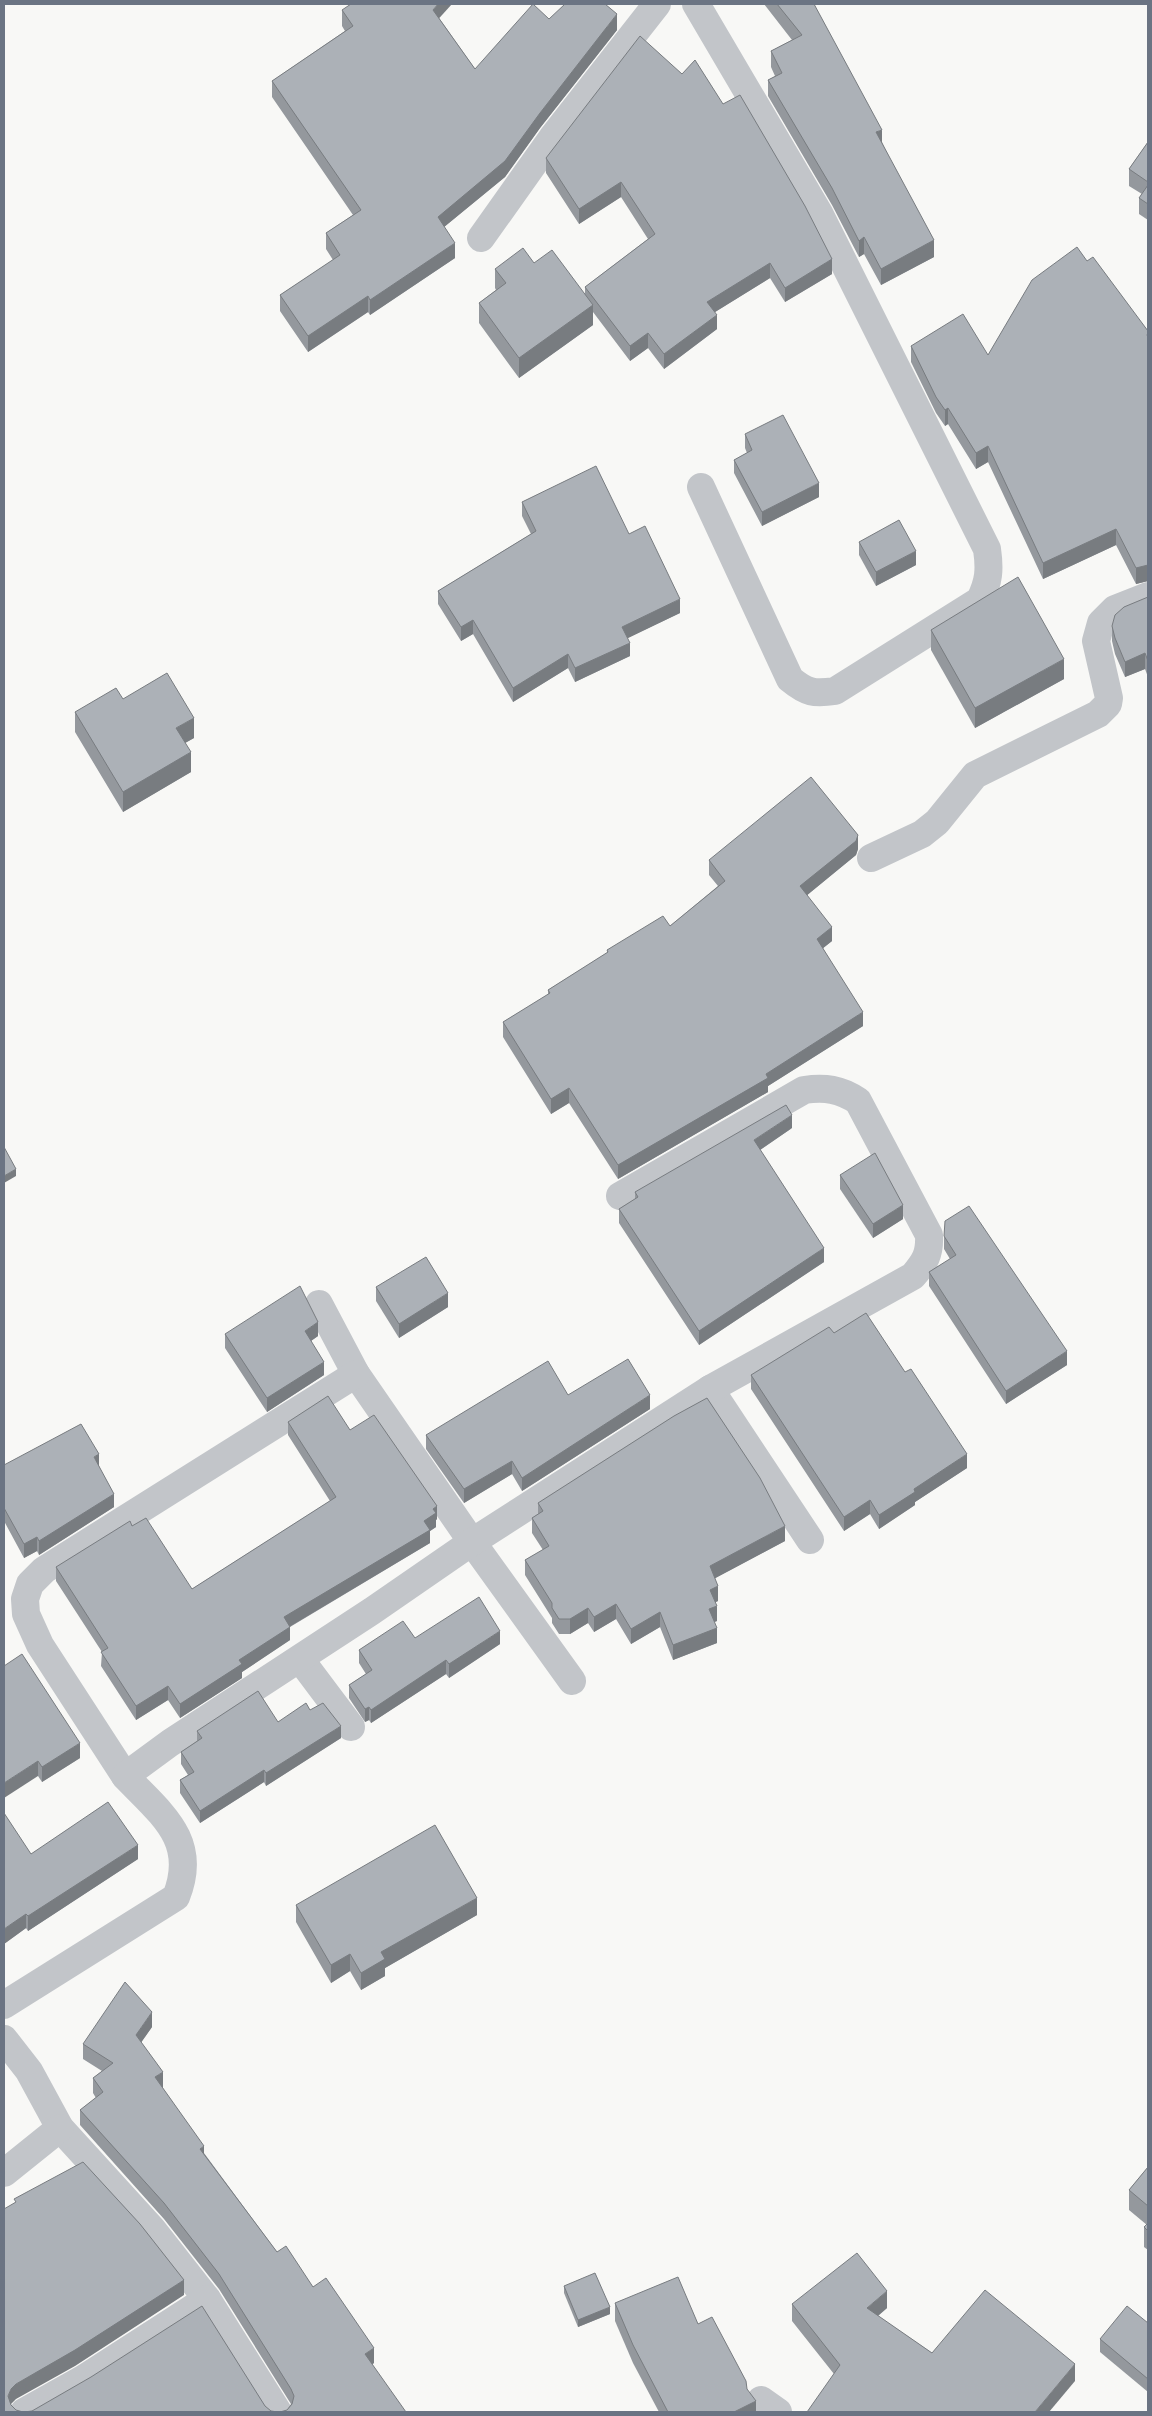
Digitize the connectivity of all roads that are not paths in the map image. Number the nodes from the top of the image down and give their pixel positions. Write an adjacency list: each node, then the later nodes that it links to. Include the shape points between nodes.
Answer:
1 (657, 4): 3 (street, via 552,138)
2 (696, 4): 4 (street, via 819,213 987,549 988,583 980,600 835,691 818,693 802,690 790,679)
3 (481, 238)
4 (701, 487)
5 (1148, 596): 6 (street, via 1115,609 1101,623 1096,640 1109,698 1105,708 976,775 937,822 922,834)
6 (871, 858)
7 (620, 1196): 10 (street, via 804,1090 824,1088 844,1092 858,1100 929,1235 930,1249 926,1260 913,1276)
8 (320, 1304): 9 (street)
9 (356, 1374): 12 (street); 16 (street, via 44,1570 30,1584 25,1599 26,1614 40,1645)
10 (710, 1389): 11 (street); 12 (street)
11 (810, 1540)
12 (472, 1542): 13 (street); 14 (street)
13 (300, 1659): 15 (street); 16 (street)
14 (572, 1680)
15 (351, 1727)
16 (125, 1776): 17 (street, via 165,1818 181,1844 184,1862 176,1897)
17 (4, 2005)
18 (4, 2039): 19 (street, via 29,2071)
19 (60, 2128): 20 (street); 21 (street, via 152,2229)
20 (4, 2173)
21 (207, 2298): 22 (street, via 83,2379); 23 (street)
22 (24, 2412)
23 (278, 2412)

